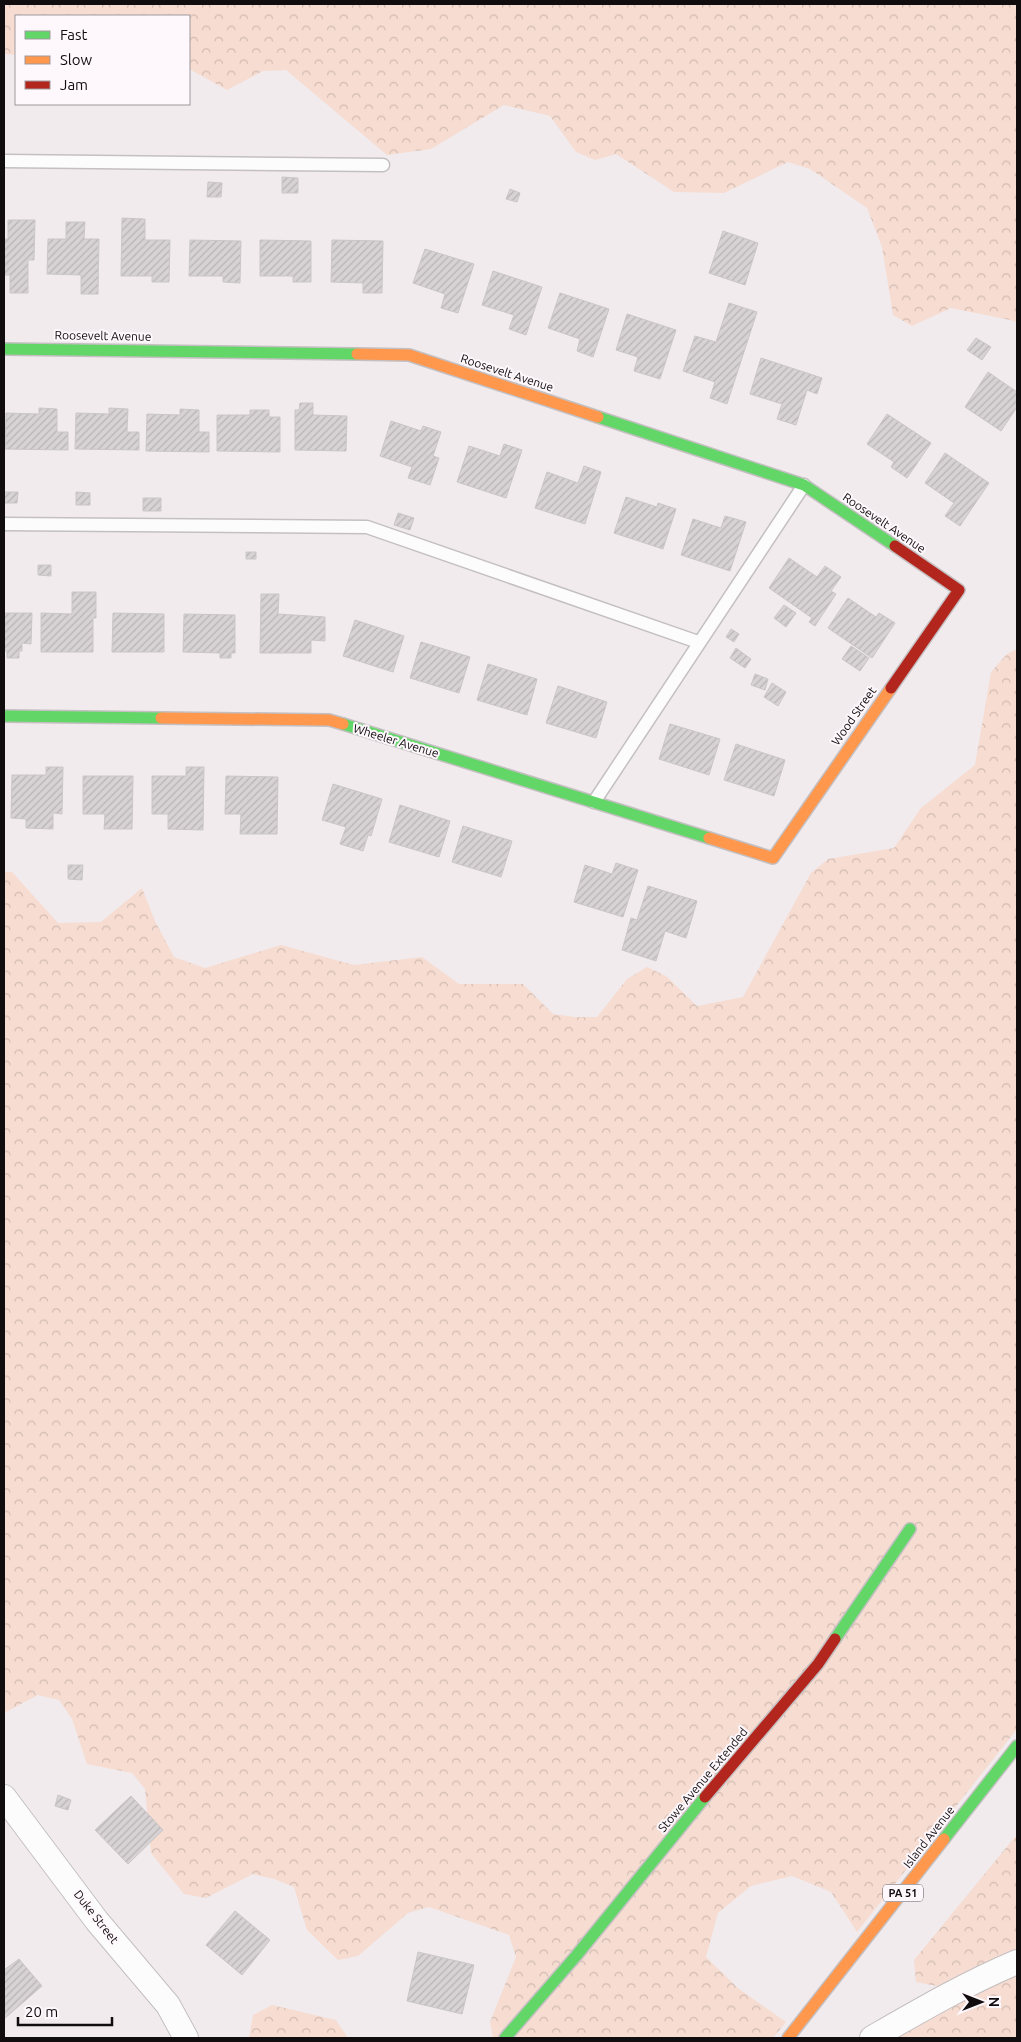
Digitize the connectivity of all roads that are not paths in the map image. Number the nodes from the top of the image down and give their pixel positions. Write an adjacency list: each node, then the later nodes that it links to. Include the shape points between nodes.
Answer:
1 (4, 161): 2 (lane)
2 (383, 164)
3 (4, 349): 4 (street, Roosevelt Avenue, via 409,355)
4 (804, 485): 6 (street, Roosevelt Avenue); 7 (lane)
5 (4, 524): 7 (lane, via 367,527)
6 (959, 590): 10 (street, Wood Street)
7 (698, 642): 9 (lane)
8 (4, 716): 9 (street, Wheeler Avenue, via 329,720)
9 (594, 802): 10 (street, Wheeler Avenue)
10 (773, 858)
11 (910, 1529): 16 (street, Stowe Avenue Extended, via 818,1664)
12 (1017, 1746): 17 (street, Island Avenue / PA 51)
13 (4, 1797): 15 (street, Duke Street, via 97,1921 168,2005)
14 (1017, 1962): 18 (street, via 929,2005)
15 (186, 2038)
16 (505, 2038)
17 (788, 2038)
18 (872, 2038)

